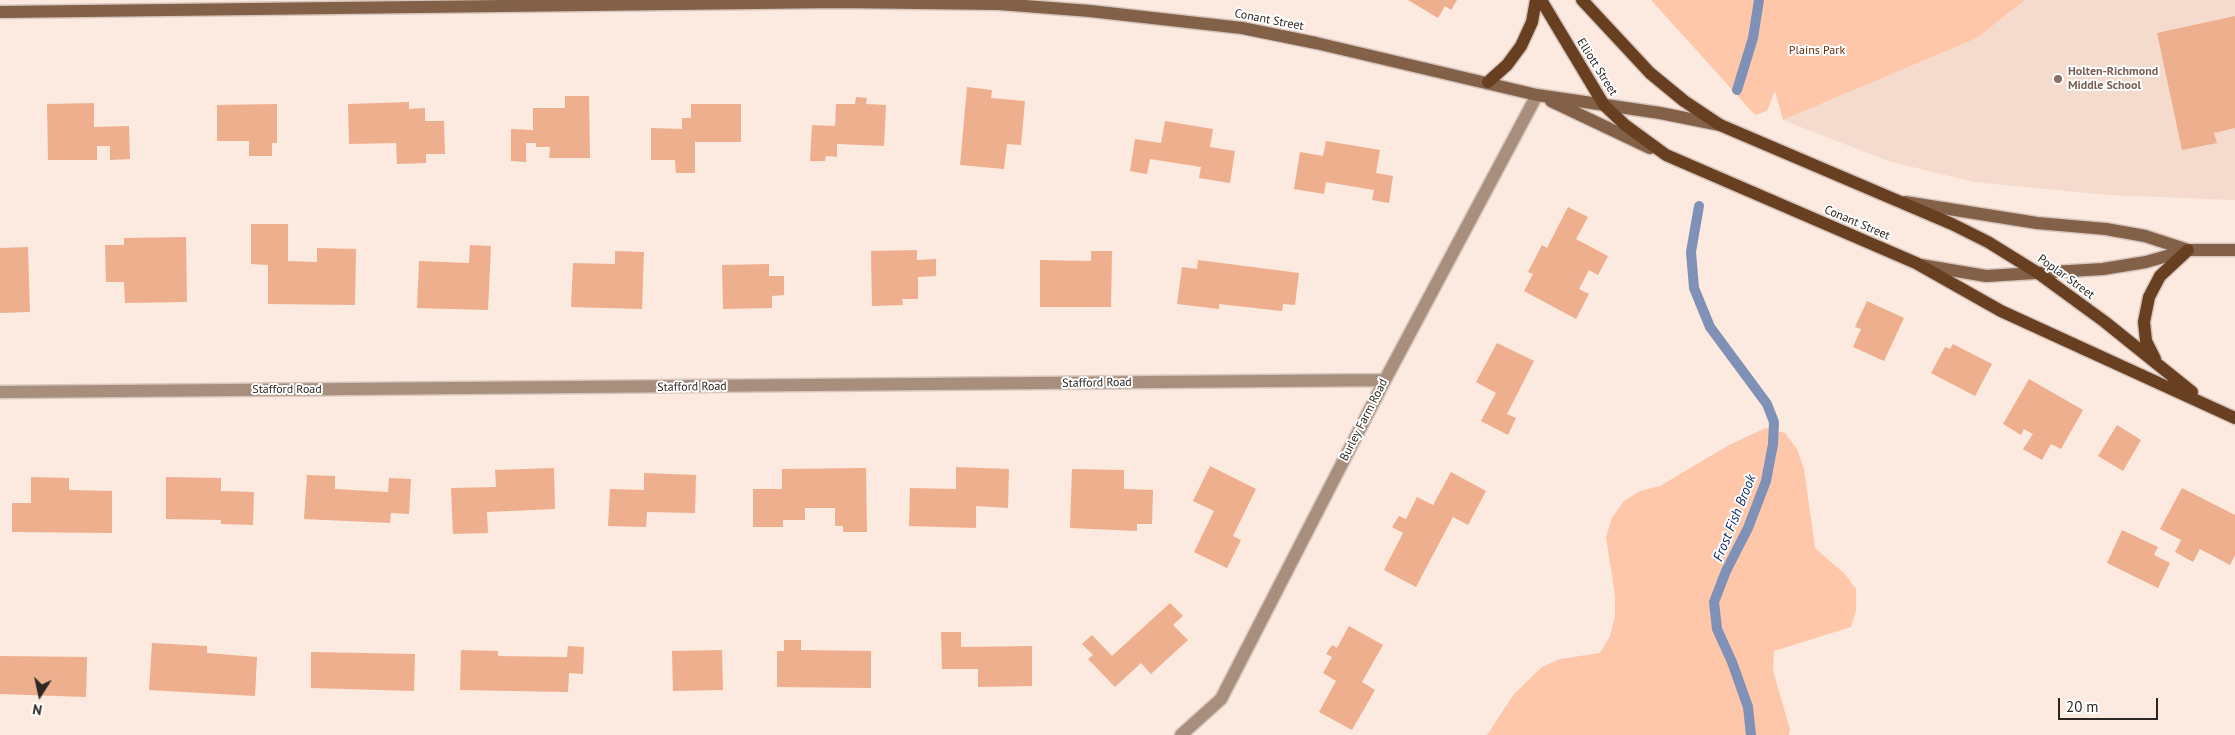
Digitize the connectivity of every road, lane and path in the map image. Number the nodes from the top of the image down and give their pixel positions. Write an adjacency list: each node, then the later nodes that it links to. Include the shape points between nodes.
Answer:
1 (1536, 0): 5 (main road, via 1532,22 1521,46 1507,66)
2 (1542, 0): 7 (main road, Elliott Street)
3 (1582, 0): 8 (main road, via 1650,73)
4 (0, 12): 5 (main road, Conant Street, via 859,2 999,4 1242,28)
5 (1488, 82): 6 (main road, Conant Street)
6 (1537, 94): 7 (main road, Conant Street); 9 (main road, Conant Street); 16 (street, Burley Farm Road)
7 (1604, 105): 8 (main road, Conant Street); 9 (main road, Elliott Street)
8 (1720, 125): 10 (main road, Conant Street)
9 (1666, 155): 13 (main road, Conant Street)
10 (1897, 200): 11 (main road, Conant Street, via 2037,223 2106,229 2145,236); 14 (main road, Poplar Street, via 1959,227)
11 (2188, 250): 12 (main road, Conant Street); 14 (main road, Conant Street, via 2146,262 2103,269); 15 (main road, via 2160,276 2149,297 2144,322 2146,341)
12 (2235, 250)
13 (1916, 264): 14 (main road, Conant Street, via 1986,276); 18 (main road, Poplar Street, via 2000,311)
14 (2038, 273): 15 (main road, Poplar Street)
15 (2158, 364): 18 (main road, Poplar Street)
16 (1385, 380): 17 (street, Stafford Road); 20 (street, Burley Farm Road, via 1221,699)
17 (0, 392)
18 (2203, 402): 19 (main road, Poplar Street)
19 (2235, 418)
20 (1181, 735)

